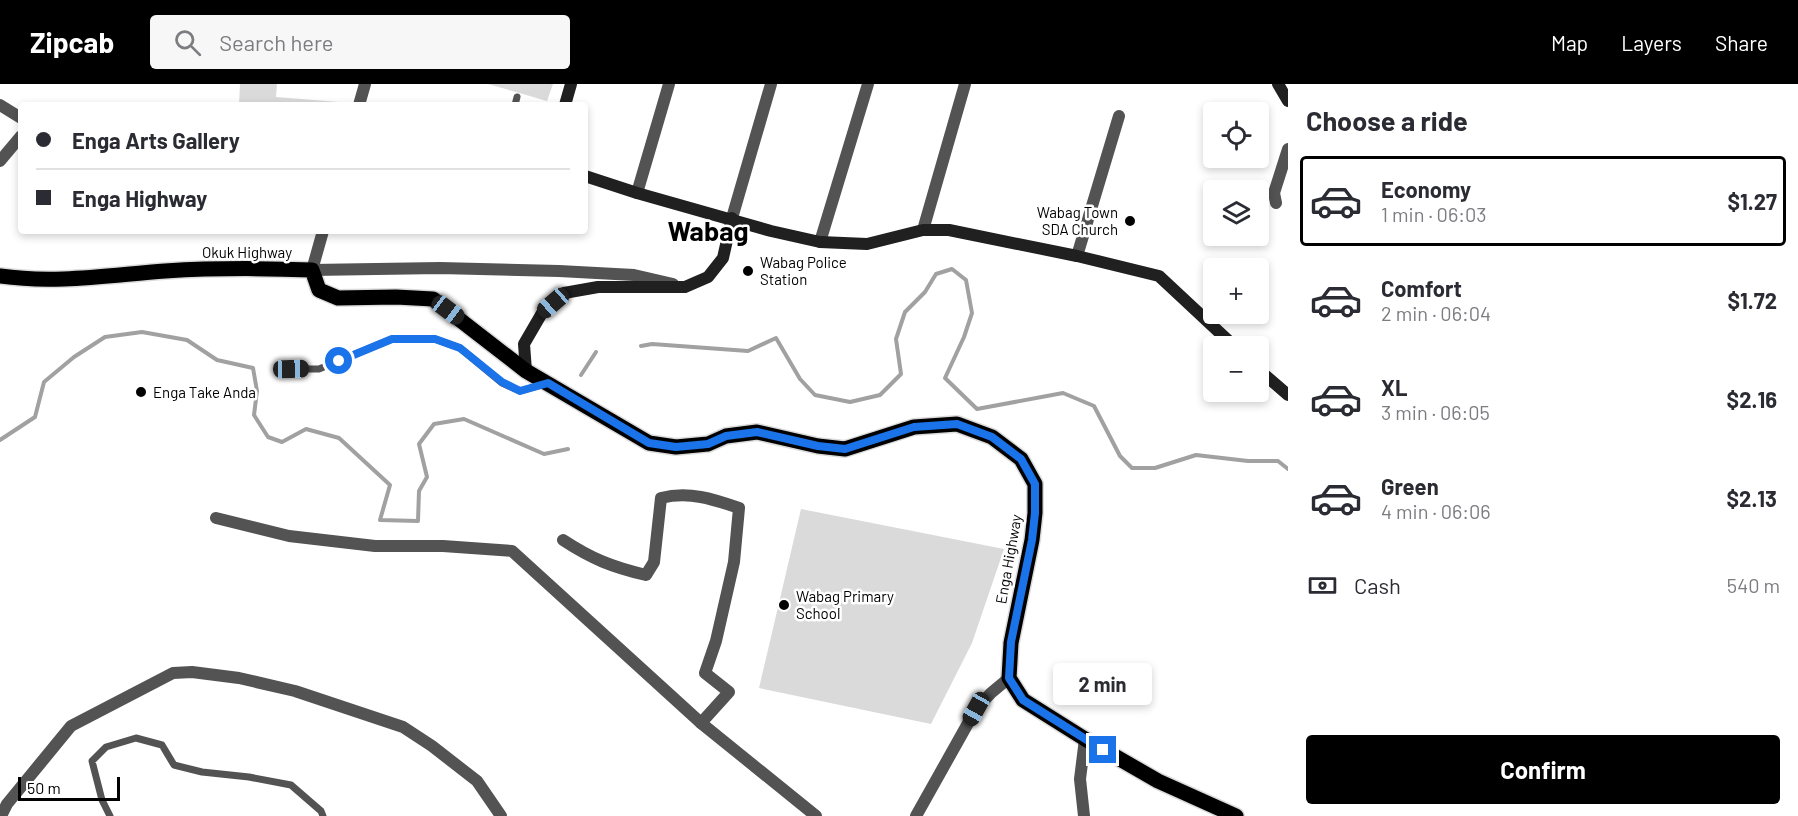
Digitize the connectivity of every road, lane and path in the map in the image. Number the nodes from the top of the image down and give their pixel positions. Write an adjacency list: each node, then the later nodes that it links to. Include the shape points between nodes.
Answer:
1 (365, 84): 10 (street)
2 (572, 84): 12 (street)
3 (669, 84): 20 (street)
4 (771, 84): 22 (street)
5 (868, 84): 25 (street)
6 (965, 84): 23 (street)
7 (1278, 84): 9 (street)
8 (517, 97): 11 (lane)
9 (1288, 101)
10 (360, 102)
11 (516, 102)
12 (566, 102)
13 (0, 105): 14 (street)
14 (18, 116)
15 (1119, 116): 26 (street)
16 (18, 140): 18 (street)
17 (1288, 149): 21 (street, via 1274,193)
18 (0, 161)
19 (588, 177): 20 (street)
20 (637, 193): 22 (street)
21 (1276, 203)
22 (732, 219): 25 (street); 29 (street, via 723,258 708,277)
23 (923, 230): 25 (street, via 867,244); 26 (street, via 949,230)
24 (322, 234): 27 (street)
25 (820, 242)
26 (1077, 256): 30 (street, via 1159,276)
27 (312, 270): 28 (main road, Okuk Highway, via 246,267 86,279); 29 (street, via 559,271 634,275); 32 (main road, Okuk Highway, via 319,290 338,298 433,299)
28 (0, 276)
29 (685, 287): 32 (street, via 598,287 564,293 542,313 524,344)
30 (1223, 336)
31 (291, 369): 34 (lane, via 319,369 392,339 435,339 460,348 502,382 520,391)
32 (526, 371): 34 (main road, Enga Highway)
33 (1269, 379): 35 (street)
34 (548, 383): 38 (main road, Enga Highway, via 649,443 667,446 708,444 726,436 757,432 845,449 914,427 957,424 992,437 1021,459 1035,484 1032,540 1011,642)
35 (1288, 395)
36 (216, 518): 39 (street, via 300,538 375,546 512,551)
37 (563, 540): 39 (street, via 613,567 646,575 654,562 662,498 678,494 714,499 739,508 734,562 705,673 729,692)
38 (1009, 678): 40 (main road, via 1023,700); 46 (street, via 976,709)
39 (701, 723): 45 (street)
40 (1085, 739): 47 (street, via 1080,779); 48 (main road, via 1158,781)
41 (1, 816): 44 (street, via 71,726 173,673 192,672 295,690 403,727 477,781)
42 (110, 816): 43 (lane, via 92,762 106,747 136,738 162,745 174,765 291,785)
43 (323, 816)
44 (501, 816)
45 (816, 816)
46 (916, 816)
47 (1084, 816)
48 (1236, 816)

